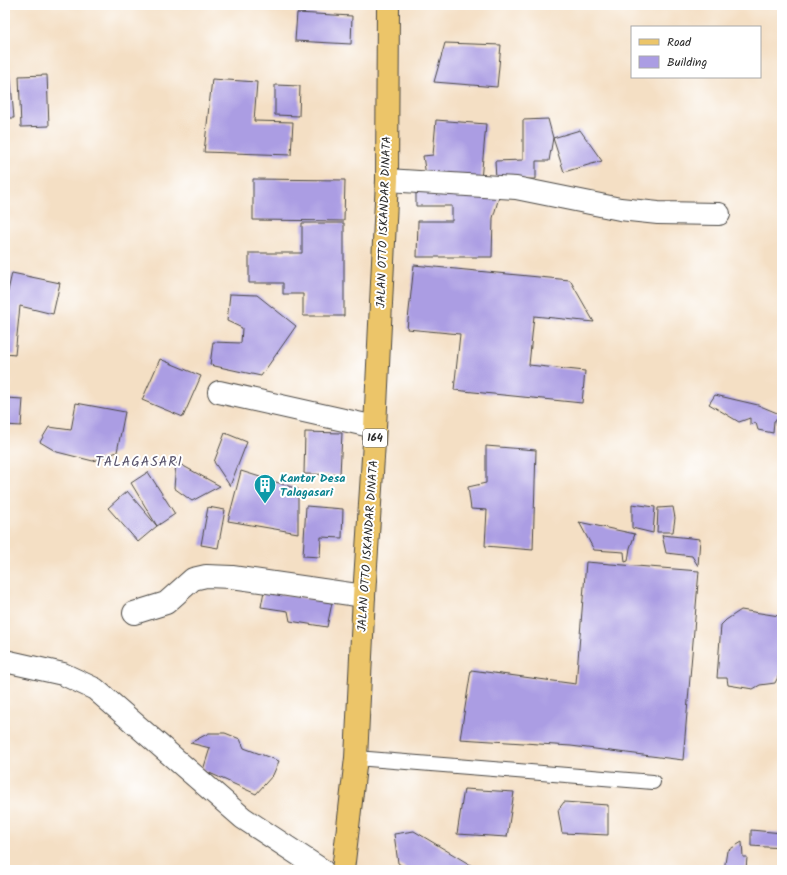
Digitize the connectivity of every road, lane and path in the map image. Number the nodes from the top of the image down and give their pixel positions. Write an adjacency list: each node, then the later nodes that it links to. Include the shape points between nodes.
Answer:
1 (388, 5): 2 (main road, JALAN OTTO ISKANDAR DINATA / 164)
2 (387, 180): 3 (street, via 516,188 620,209 658,213); 5 (main road, JALAN OTTO ISKANDAR DINATA / 164)
3 (719, 214)
4 (219, 392): 5 (street)
5 (375, 427): 6 (main road, JALAN OTTO ISKANDAR DINATA / 164)
6 (364, 596): 7 (street, via 232,577 206,576 193,579 166,603); 9 (main road, JALAN OTTO ISKANDAR DINATA / 164)
7 (134, 613)
8 (5, 661): 11 (street, via 63,674 95,689 243,818)
9 (356, 758): 10 (lane); 12 (main road, JALAN OTTO ISKANDAR DINATA / 164)
10 (654, 782)
11 (322, 870)
12 (343, 870)

